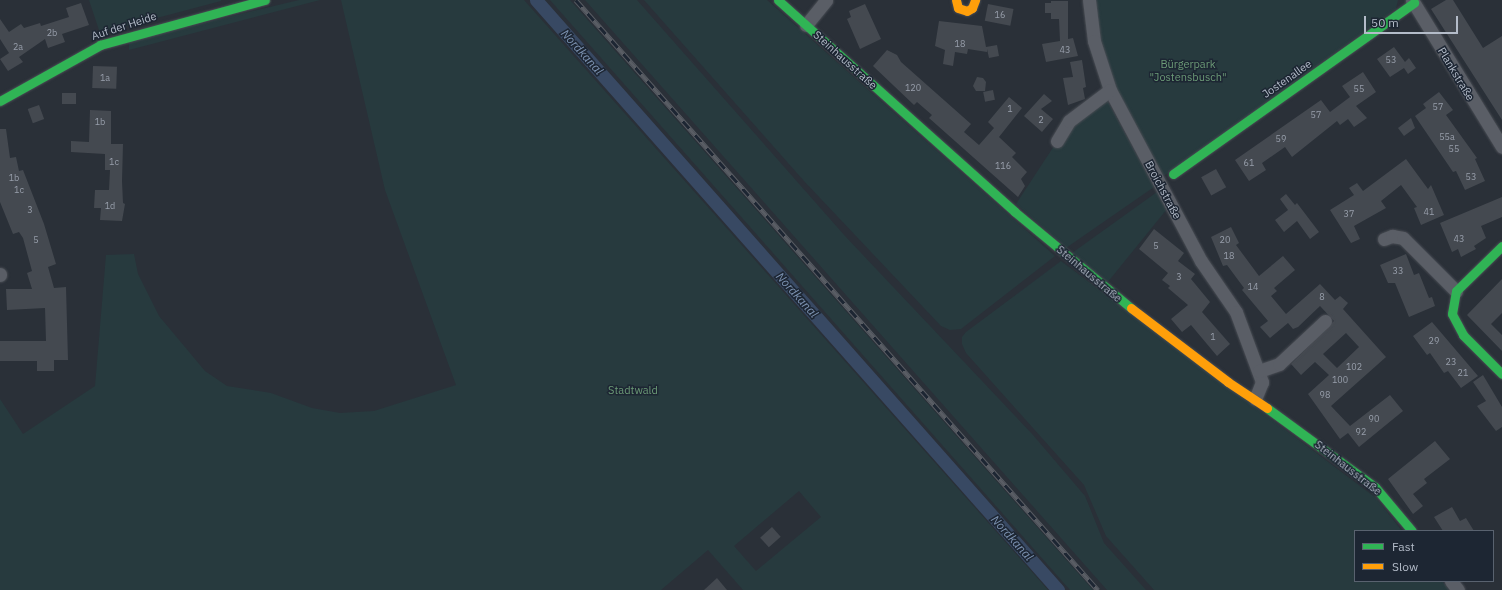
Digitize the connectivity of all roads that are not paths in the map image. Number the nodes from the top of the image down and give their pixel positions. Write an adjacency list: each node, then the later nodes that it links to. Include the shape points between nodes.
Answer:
1 (266, 0): 10 (street, Auf der Heide, via 100,45)
2 (778, 0): 8 (street, Steinhausstraße)
3 (826, 0): 8 (street)
4 (956, 0): 5 (street, via 958,8 968,11)
5 (975, 0)
6 (1089, 0): 9 (street, Broichstraße, via 1094,41)
7 (1413, 2): 12 (street, Plankstraße); 13 (street, Jostenallee)
8 (806, 25): 20 (street, Steinhausstraße, via 1105,289)
9 (1110, 90): 11 (street, via 1069,121); 18 (street, Broichstraße, via 1201,260 1236,312)
10 (0, 101)
11 (1057, 142)
12 (1502, 147)
13 (1174, 174)
14 (1384, 239): 16 (street, via 1392,236 1403,238)
15 (1502, 246): 16 (street)
16 (1456, 291): 19 (street, via 1453,302 1456,324 1463,335)
17 (1325, 321): 18 (street, via 1279,364)
18 (1259, 371): 20 (street, Broichstraße, via 1262,382)
19 (1502, 374)
20 (1255, 399): 21 (street, Steinhausstraße, via 1374,486)
21 (1411, 530)
22 (1452, 582): 23 (street)
23 (1458, 590)

